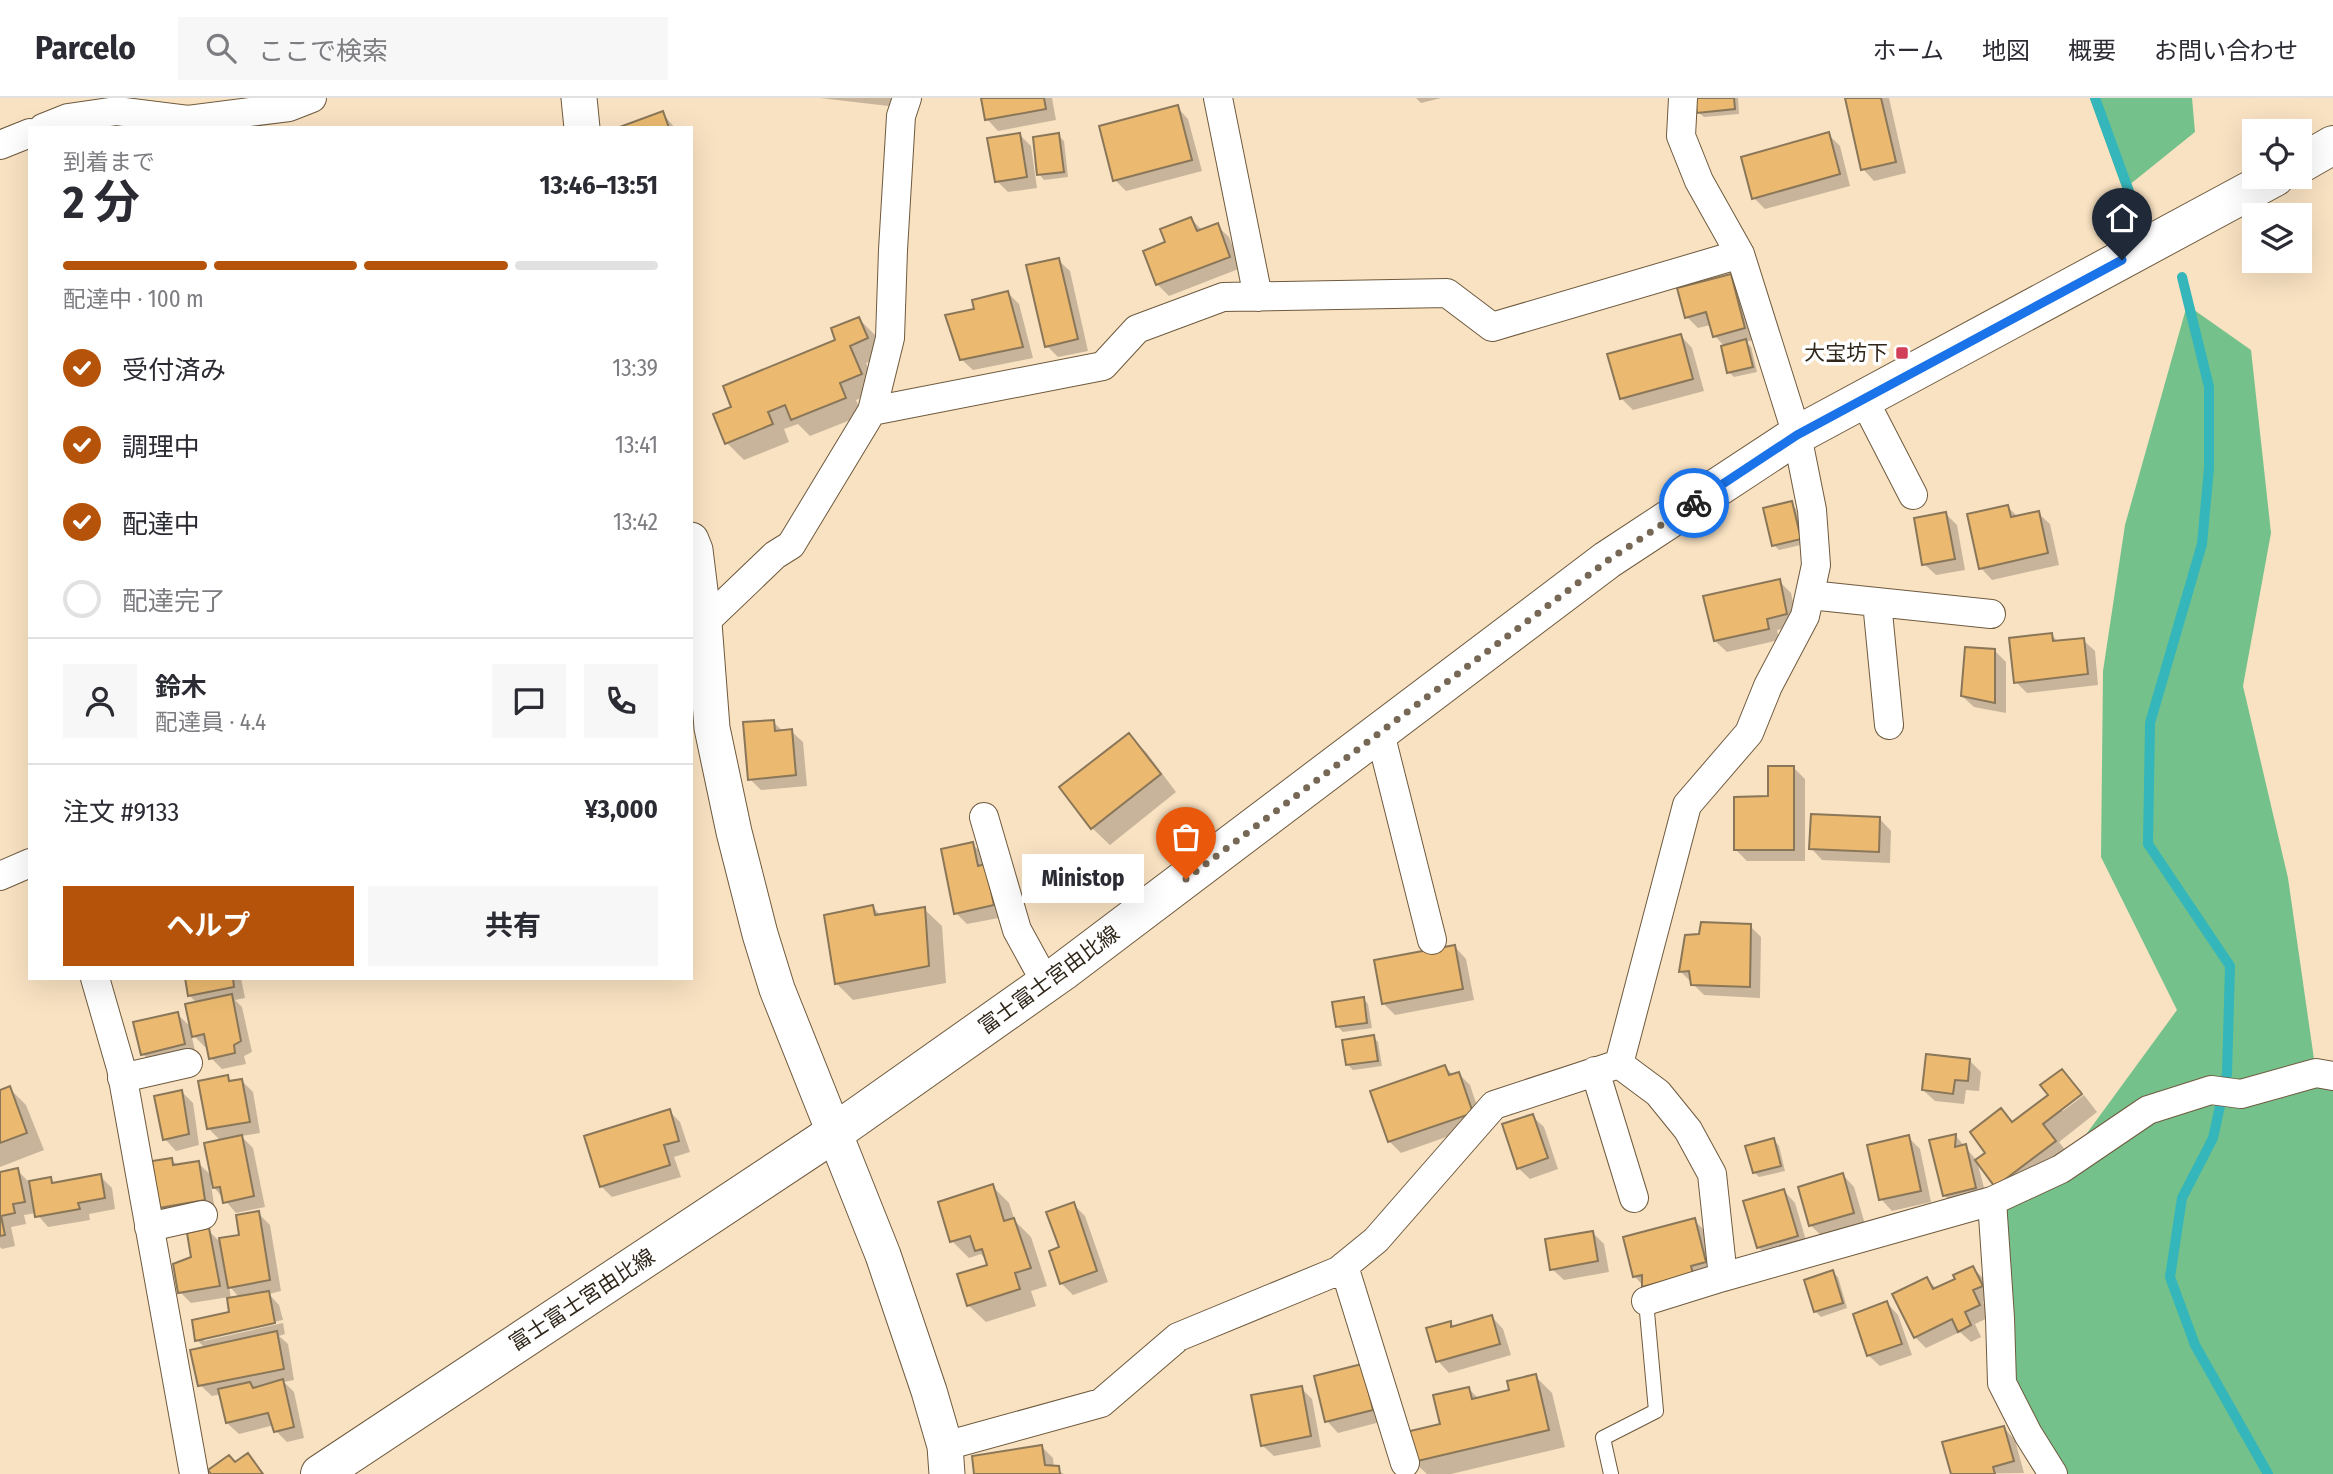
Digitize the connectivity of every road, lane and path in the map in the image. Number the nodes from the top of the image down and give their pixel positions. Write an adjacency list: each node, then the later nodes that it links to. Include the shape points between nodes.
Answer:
1 (312, 98): 6 (street, via 289,107 188,120 117,111 68,118)
2 (579, 98): 7 (street)
3 (907, 98): 16 (street, via 901,116 890,338)
4 (1218, 98): 14 (street)
5 (1682, 98): 13 (street, via 1681,136 1699,181)
6 (48, 126)
7 (582, 126)
8 (28, 134): 9 (street)
9 (0, 145)
10 (2333, 145): 11 (main road)
11 (2312, 157)
12 (2253, 189): 15 (main road, 富士富士宮由比線)
13 (1740, 254): 14 (street, via 1492,327 1447,293); 17 (street)
14 (1258, 297): 16 (street, via 1223,297 1137,329 1103,366)
15 (1864, 400): 17 (main road, 富士富士宮由比線); 18 (street)
16 (872, 411): 23 (street, via 792,545)
17 (1797, 435): 20 (street, via 1812,510 1816,565); 25 (main road, 富士富士宮由比線, via 1607,561)
18 (1913, 495)
19 (693, 545): 23 (street)
20 (1810, 595): 21 (street); 31 (street, via 1805,616 1749,733 1687,805)
21 (1877, 602): 22 (street); 24 (street)
22 (1991, 614)
23 (698, 624): 34 (street, via 712,728 734,832 777,989)
24 (1889, 725)
25 (1380, 733): 27 (street); 29 (main road, 富士富士宮由比線)
26 (984, 817): 29 (street, via 1017,930)
27 (1432, 940)
28 (96, 980): 33 (street)
29 (1045, 983): 34 (main road, 富士富士宮由比線)
30 (188, 1063): 33 (street)
31 (1607, 1068): 35 (street); 39 (street, via 1494,1105 1376,1240); 40 (street, via 1658,1093 1688,1130 1712,1174)
32 (2333, 1076): 36 (street, via 2316,1073 2241,1094 2211,1090 2148,1110 2061,1169)
33 (122, 1078): 38 (street)
34 (834, 1133): 42 (street, via 883,1255 929,1391); 45 (main road, 富士富士宮由比線)
35 (1634, 1198)
36 (1992, 1201): 40 (street); 47 (street, via 2002,1383)
37 (203, 1215): 38 (street)
38 (149, 1227): 44 (street)
39 (1345, 1266): 42 (street, via 1178,1337 1101,1403); 43 (street)
40 (1723, 1277): 41 (street)
41 (1646, 1301): 46 (lane, via 1656,1411 1603,1438)
42 (946, 1460)
43 (1405, 1463)
44 (194, 1474)
45 (320, 1474)
46 (1611, 1474)
47 (2053, 1474)

